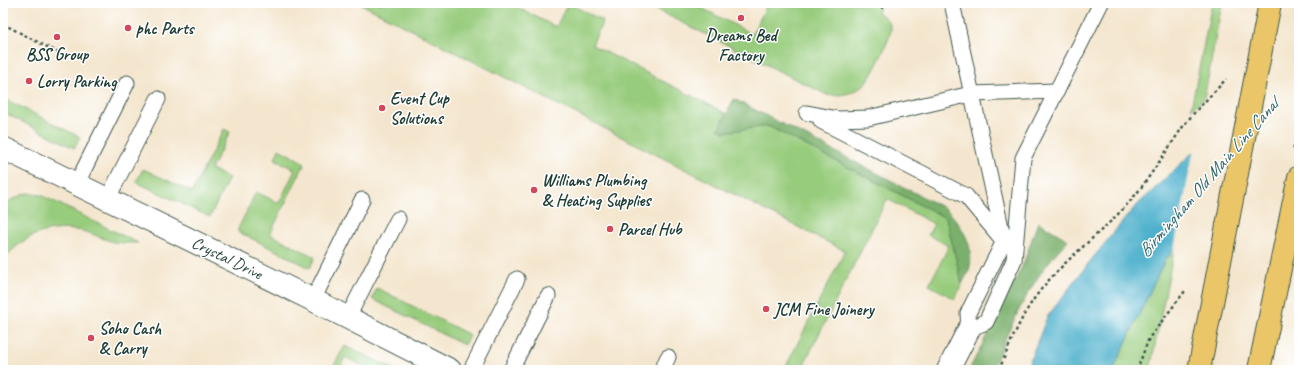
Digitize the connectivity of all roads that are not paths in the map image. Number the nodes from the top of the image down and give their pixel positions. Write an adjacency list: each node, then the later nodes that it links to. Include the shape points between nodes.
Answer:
1 (952, 3): 6 (lane)
2 (1101, 3): 5 (lane)
3 (1270, 3): 24 (highway, bridge)
4 (127, 82): 10 (lane)
5 (1057, 91): 6 (lane); 19 (lane, via 1023,158 1014,260 986,322)
6 (972, 94): 14 (lane); 14 (lane, via 868,118 838,119 806,113 966,196)
7 (158, 99): 11 (lane)
8 (4, 152): 10 (street, Crystal Drive)
9 (1299, 177): 25 (highway)
10 (76, 185): 11 (street, Crystal Drive)
11 (107, 200): 17 (street, Crystal Drive)
12 (362, 200): 17 (lane)
13 (398, 219): 18 (lane)
14 (1004, 242): 19 (lane, via 968,313)
15 (516, 279): 21 (lane)
16 (548, 296): 22 (lane)
17 (313, 300): 18 (street, Crystal Drive)
18 (348, 317): 20 (street, Crystal Drive)
19 (969, 329): 23 (street)
20 (450, 370)
21 (471, 370)
22 (511, 370)
23 (948, 370)
24 (1199, 370)
25 (1259, 370)

